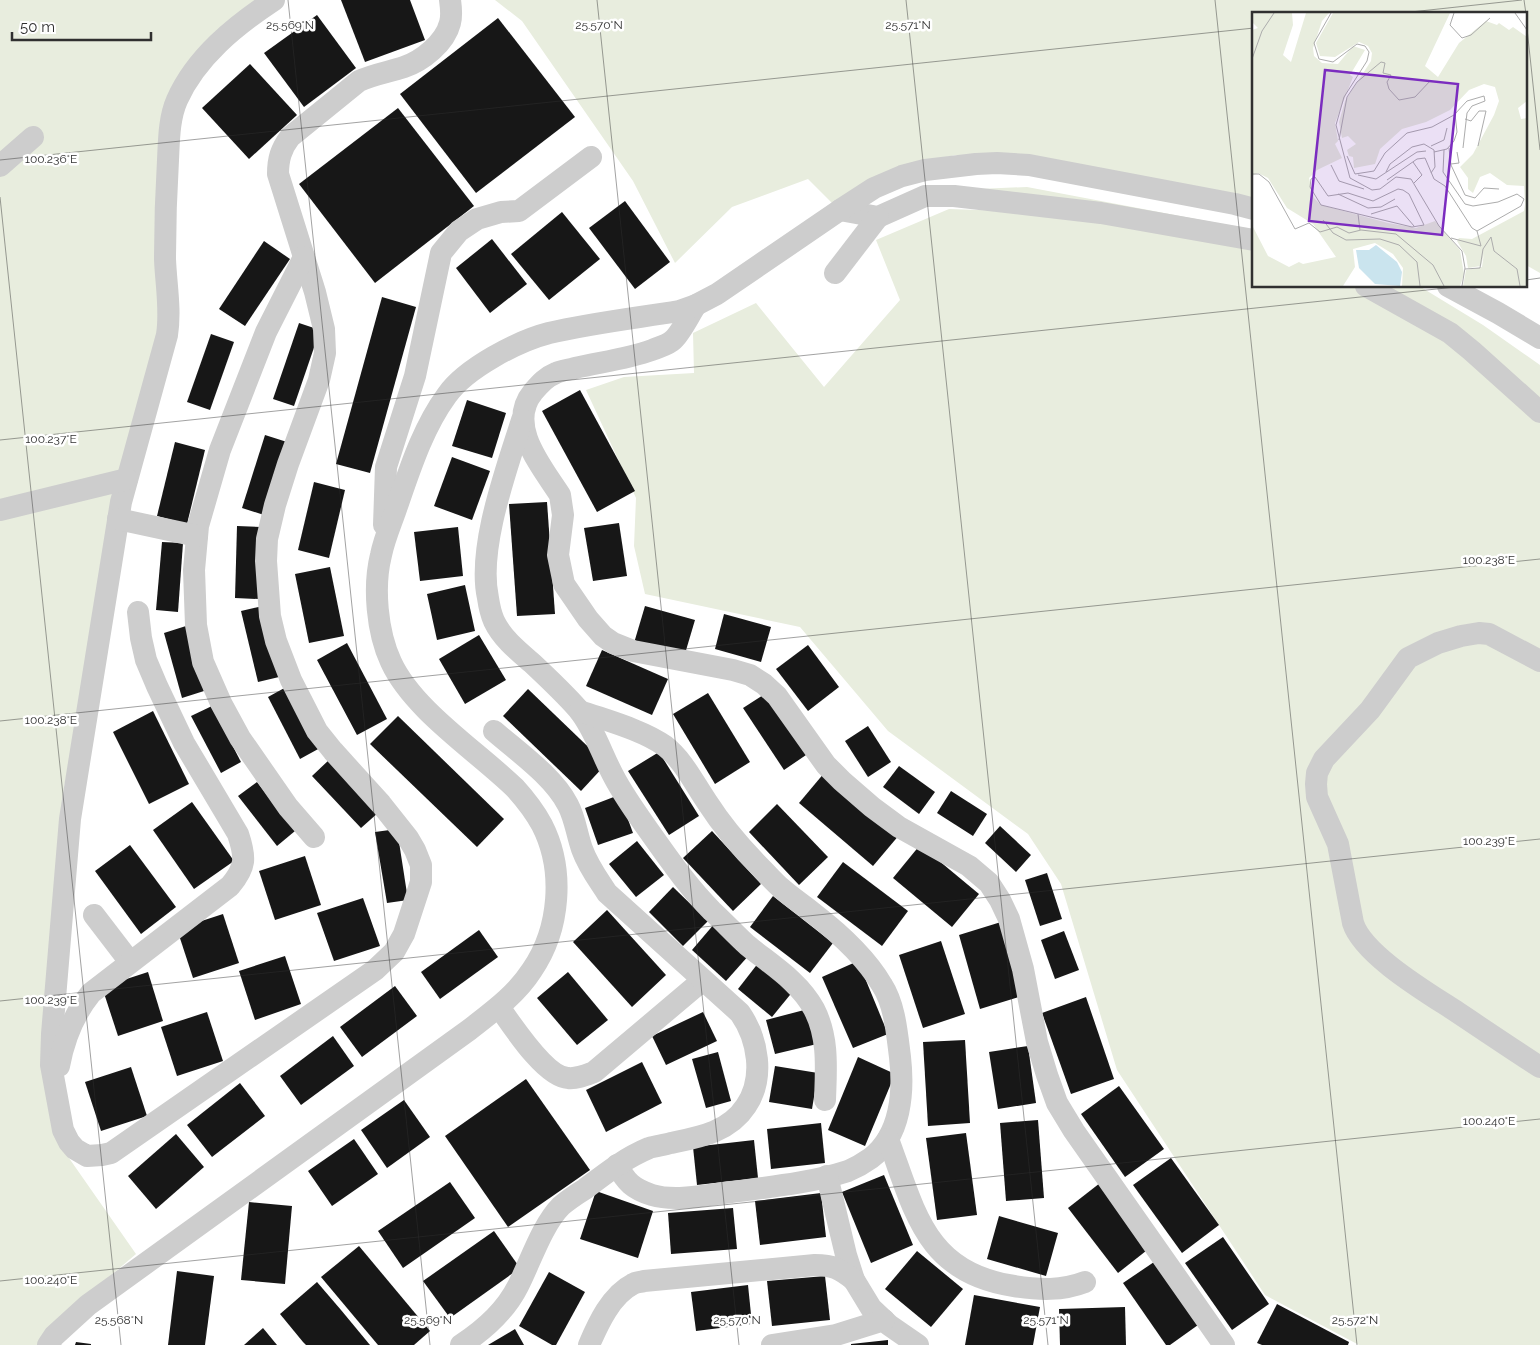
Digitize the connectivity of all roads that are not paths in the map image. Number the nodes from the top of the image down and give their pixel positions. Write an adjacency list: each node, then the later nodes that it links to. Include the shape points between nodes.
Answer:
1 (274, 0): 18 (street, via 244,20 220,42 192,73 176,100 170,123 165,228 169,322)
2 (450, 0): 10 (street, via 450,23 446,33 429,52 411,65 359,81 282,147 278,174)
3 (33, 137): 5 (street)
4 (591, 157): 22 (street, via 519,211 477,219 459,231 441,253 415,376 386,467)
5 (0, 166)
6 (1252, 208): 7 (street, via 1029,165 998,162 949,166 902,176 874,188)
7 (840, 210): 8 (street); 14 (street, via 718,294)
8 (878, 217): 9 (street, via 925,196 945,196 1101,213); 11 (street)
9 (1252, 240)
10 (304, 257): 21 (street, via 266,332 220,450); 33 (street, via 324,329 325,352 319,380 288,464 269,530 266,561 270,616 291,680 317,731 382,804 415,850 421,865 413,908 394,952 375,970 111,1153 87,1156 75,1149 63,1130)
11 (836, 273)
12 (1370, 288): 17 (street, via 1450,333)
13 (1452, 288): 15 (street)
14 (696, 305): 16 (street, via 674,340 634,356 556,373 543,381); 22 (street, via 679,311 548,334 504,351 465,375 434,414)
15 (1540, 338)
16 (526, 404): 25 (street, via 492,528 486,581 488,597 494,621 504,636); 46 (street, via 524,427 529,446 560,495 562,504 558,555 564,584 603,636 633,651 750,675 777,696 842,781 899,827 969,866 988,883 1009,919 1023,969 1037,1042 1058,1104)
17 (1540, 412)
18 (127, 479): 19 (street); 20 (street)
19 (0, 510)
20 (118, 520): 21 (street); 33 (street, via 70,818 52,1034 51,1065)
21 (197, 536): 27 (street, via 194,570 196,624 203,662 240,738 288,807)
22 (383, 546): 31 (street, via 377,591 383,639 391,663 414,696 434,717 523,797 542,825 551,853 556,909 551,930 532,970)
23 (138, 612): 29 (street, via 146,660 184,743 238,834 244,861 230,886)
24 (1540, 661): 32 (street, via 1488,634 1479,633 1438,643 1408,658 1370,710 1324,759 1316,784 1317,797 1338,844 1353,923 1361,938 1396,971)
25 (580, 711): 34 (street, via 614,777 675,868 710,909 788,978 814,1009 824,1037); 35 (street, via 645,735 665,746 682,763 728,832 782,889 852,946 869,966 884,987 898,1036 900,1096 896,1122)
26 (494, 731): 30 (street, via 556,787 568,805 591,870 607,893)
27 (314, 837)
28 (94, 915): 29 (street)
29 (130, 962): 33 (street, via 91,993 79,1008 62,1048)
30 (703, 980): 31 (street, via 594,1072 582,1077 566,1079 551,1071); 36 (street, via 740,1013 746,1023 756,1051 757,1079 751,1098 728,1125 710,1134 652,1147)
31 (498, 1007): 41 (street, via 88,1305)
32 (1540, 1067)
33 (55, 1088)
34 (825, 1100)
35 (888, 1139): 37 (street, via 871,1158 850,1170); 39 (street, via 921,1226 932,1243 954,1264 989,1280 1030,1288 1061,1289)
36 (617, 1165): 37 (street, via 625,1180 635,1187 653,1196 678,1198 778,1186); 42 (street, via 560,1207 548,1222 518,1288 505,1308)
37 (827, 1176): 38 (street)
38 (854, 1280): 40 (street, via 871,1308); 43 (street, via 844,1271 829,1265 644,1280 622,1292 604,1313)
39 (1086, 1282)
40 (884, 1320): 44 (street, via 836,1336); 45 (street)
41 (48, 1345)
42 (461, 1345)
43 (589, 1345)
44 (772, 1345)
45 (918, 1345)
46 (1224, 1345)

